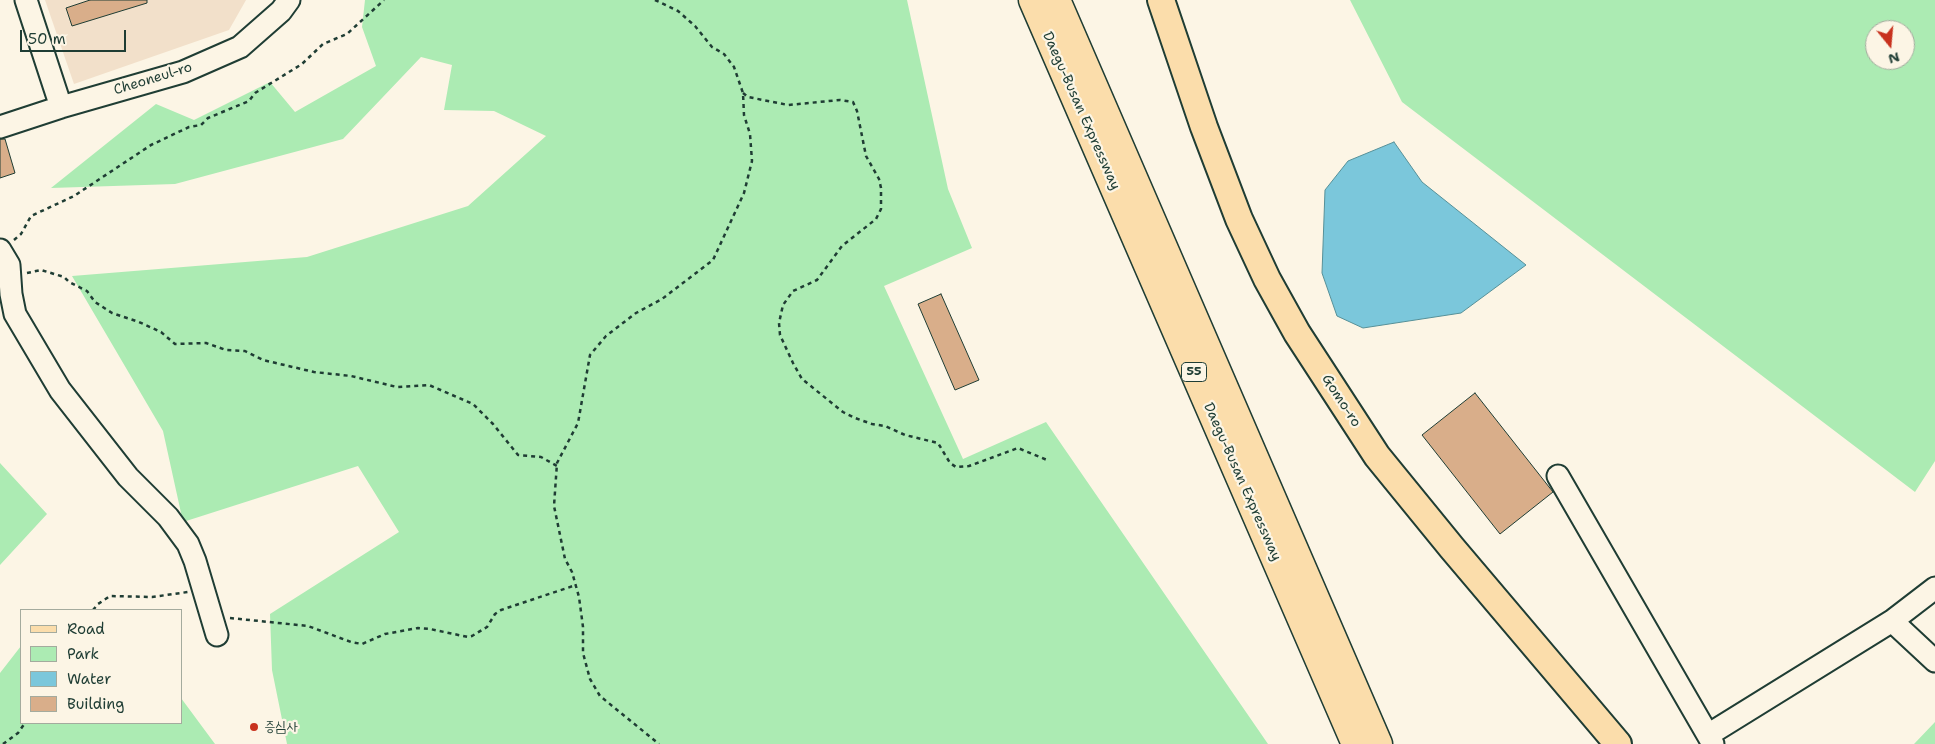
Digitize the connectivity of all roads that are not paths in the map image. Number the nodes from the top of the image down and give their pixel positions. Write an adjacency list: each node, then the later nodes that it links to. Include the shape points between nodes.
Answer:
1 (26, 0): 6 (street)
2 (289, 0): 6 (street, Cheoneul-ro, via 240,47 183,72)
3 (1033, 0): 15 (highway, Daegu-Busan Expressway / 55)
4 (1056, 0): 16 (highway, Daegu-Busan Expressway / 55)
5 (1161, 0): 17 (main road, Gomo-ro, via 1239,219 1297,333 1377,456)
6 (61, 107): 7 (street, Cheoneul-ro)
7 (0, 127)
8 (1, 250): 12 (street, via 9,265 15,314 60,390 113,459 168,517 188,544)
9 (1558, 476): 14 (street)
10 (1935, 588): 11 (street)
11 (1892, 621): 13 (street); 14 (street)
12 (217, 635)
13 (1935, 661)
14 (1711, 740)
15 (1356, 744)
16 (1378, 744)
17 (1618, 744)

